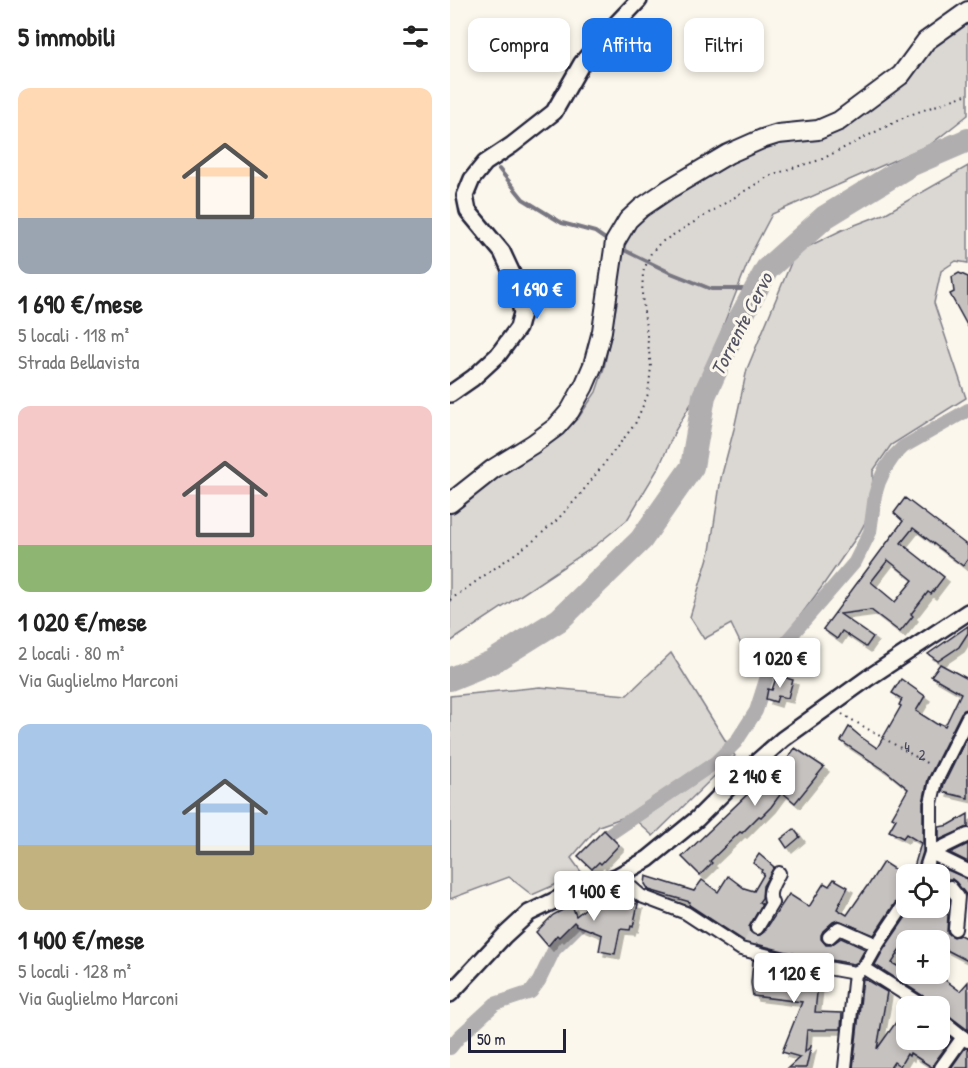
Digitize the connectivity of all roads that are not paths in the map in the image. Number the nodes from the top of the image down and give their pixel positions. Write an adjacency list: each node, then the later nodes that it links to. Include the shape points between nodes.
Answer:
1 (639, 0): 3 (street, via 582,63 554,112 485,164 472,179 465,196 468,211 502,252 515,280 522,313 518,328 498,355)
2 (968, 11): 4 (main road, via 926,41 901,75 839,121 818,130 778,134 728,154 669,189 628,220 615,242 593,365 570,411 556,427)
3 (450, 394)
4 (450, 503)
5 (968, 612): 12 (street, via 783,739 697,819 648,859)
6 (968, 717): 8 (street, via 936,781 931,804)
7 (968, 836): 8 (street)
8 (931, 853): 9 (street); 10 (street)
9 (928, 864)
10 (968, 871)
11 (779, 873): 15 (street, via 770,892 772,903)
12 (618, 876): 19 (street, via 641,896 686,913 741,949 789,961); 20 (street, via 529,914)
13 (950, 887): 16 (street, via 958,897)
14 (896, 917): 18 (street)
15 (757, 928)
16 (955, 929)
17 (829, 937): 18 (street, via 839,928)
18 (877, 945): 19 (street)
19 (860, 970): 21 (street); 24 (street)
20 (450, 994)
21 (906, 996)
22 (950, 1027): 23 (street)
23 (965, 1039): 25 (street)
24 (844, 1068)
25 (940, 1068)

